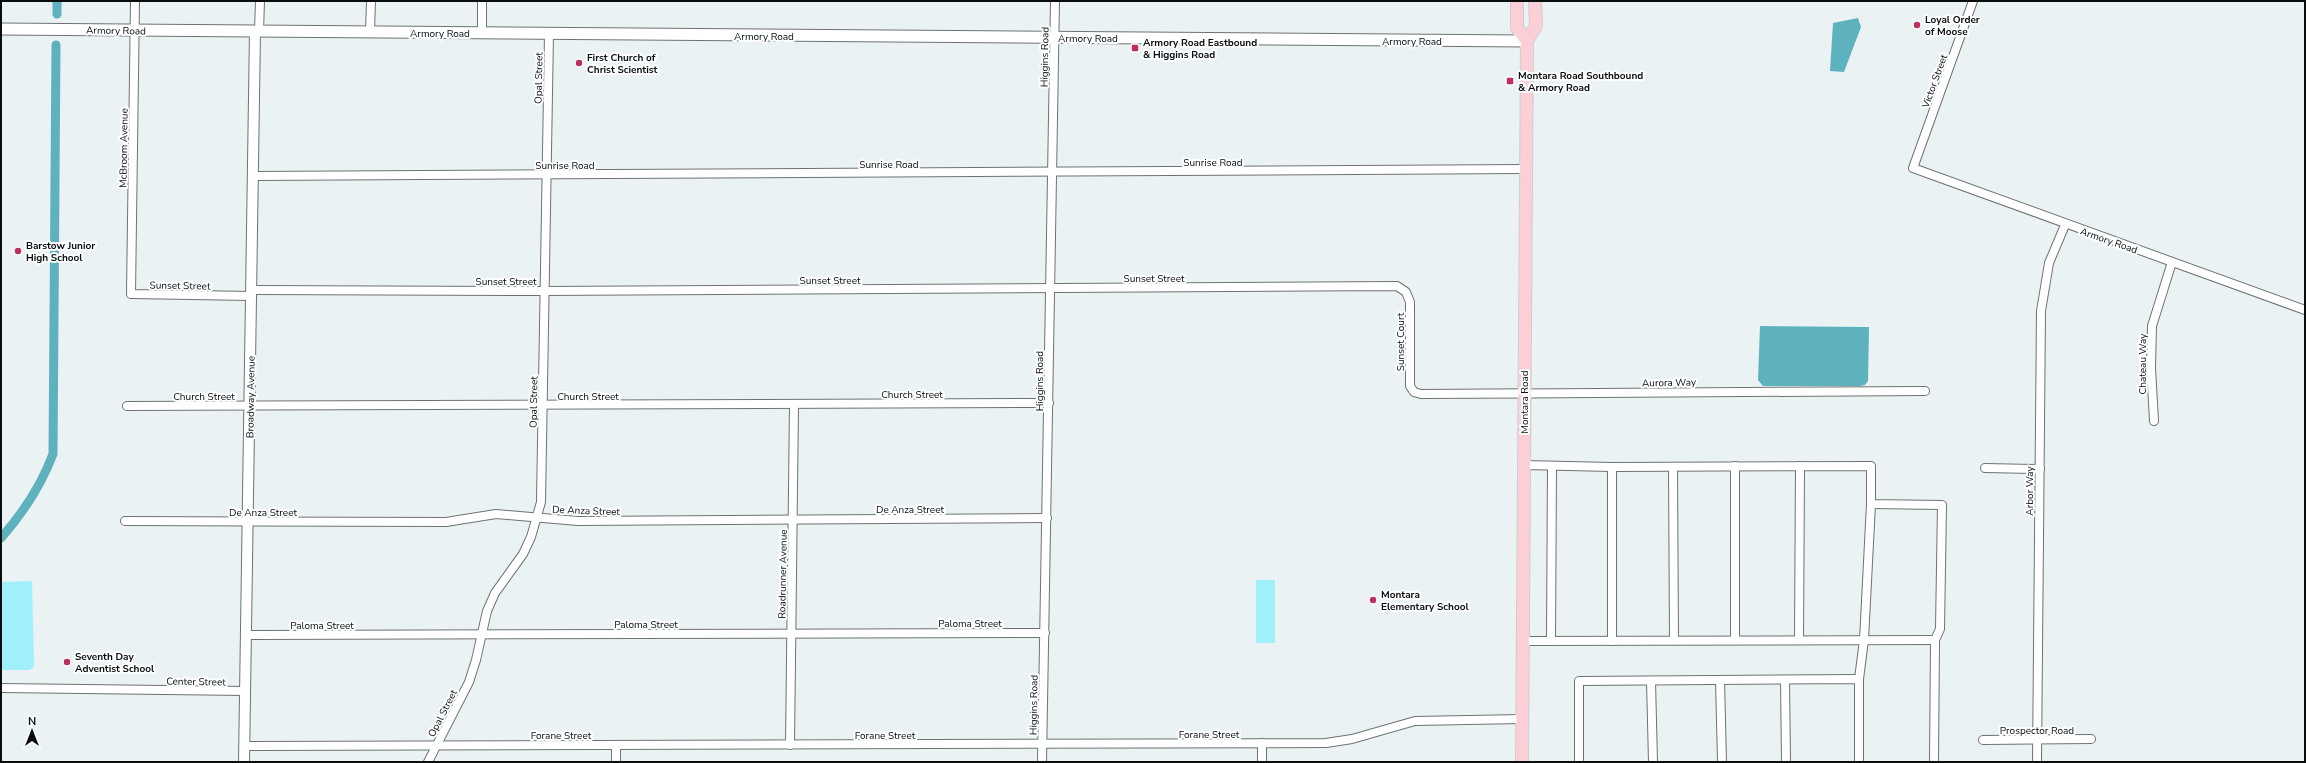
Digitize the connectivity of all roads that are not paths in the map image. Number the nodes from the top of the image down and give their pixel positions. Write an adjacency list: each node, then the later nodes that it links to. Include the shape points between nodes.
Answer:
1 (135, 1): 10 (street, McBroom Avenue)
2 (260, 1): 11 (street, Broadway Avenue)
3 (370, 1): 12 (street)
4 (482, 1): 13 (street)
5 (1055, 1): 15 (street, Higgins Road)
6 (1517, 1): 16 (main road, via 1517,28)
7 (1535, 1): 16 (main road, Montara Road, via 1536,26)
8 (1973, 1): 17 (street, Victor Street)
9 (1, 29): 10 (main road, Armory Road)
10 (135, 30): 11 (main road, Armory Road); 28 (street, McBroom Avenue)
11 (257, 31): 12 (main road, Armory Road); 21 (street, Broadway Avenue)
12 (370, 32): 13 (main road, Armory Road)
13 (482, 33): 14 (main road, Armory Road)
14 (549, 34): 15 (main road, Armory Road); 20 (street, Opal Street)
15 (1054, 38): 16 (main road, Armory Road); 19 (street, Higgins Road)
16 (1527, 41): 18 (main road, Montara Road)
17 (1913, 168): 22 (street, Armory Road)
18 (1525, 169): 19 (street, Sunrise Road); 32 (main road, Montara Road)
19 (1052, 173): 20 (street, Sunrise Road); 24 (street, Higgins Road)
20 (546, 175): 21 (street, Sunrise Road); 25 (street, Opal Street)
21 (254, 176): 27 (street, Broadway Avenue)
22 (2066, 225): 23 (street, Armory Road); 46 (street, Arbor Way, via 2049,263 2041,311)
23 (2172, 262): 29 (street, Armory Road); 38 (street, Chateau Way, via 2152,326)
24 (1049, 288): 25 (street, Sunset Street); 26 (street, Sunset Street, via 1397,286); 34 (street, Higgins Road)
25 (544, 291): 27 (street, Sunset Street); 37 (street, Opal Street)
26 (1406, 292): 31 (street, Sunset Court, via 1410,302 1410,386)
27 (252, 293): 28 (street, Sunset Street); 35 (street, Broadway Avenue)
28 (131, 294)
29 (2305, 310)
30 (1925, 391): 32 (street, Aurora Way)
31 (1414, 392): 32 (street, Aurora Way)
32 (1524, 393): 39 (main road, Montara Road)
33 (794, 404): 34 (street, Church Street); 37 (street, Church Street); 50 (street, Roadrunner Avenue)
34 (1049, 404): 49 (street, Higgins Road)
35 (250, 405): 36 (street, Church Street); 37 (street, Church Street); 52 (street, Broadway Avenue)
36 (127, 406)
37 (543, 406): 48 (street, Opal Street, via 542,484)
38 (2154, 421)
39 (1523, 465): 40 (street); 62 (main road, Montara Road)
40 (1552, 466): 43 (street); 63 (street)
41 (1735, 466): 42 (street); 44 (street); 58 (street)
42 (1800, 466): 47 (street, via 1871,466); 59 (street)
43 (1612, 467): 44 (street); 64 (street)
44 (1673, 467): 57 (street)
45 (1985, 468): 46 (street)
46 (2040, 468): 72 (street, Arbor Way)
47 (1870, 504): 60 (street); 61 (street, via 1942,505 1940,629)
48 (536, 518): 50 (street, De Anza Street, via 578,521); 52 (street, De Anza Street, via 496,514 446,522); 56 (street, Opal Street, via 523,554 495,593 487,611)
49 (1047, 518): 50 (street, De Anza Street); 54 (street, Higgins Road)
50 (792, 519): 53 (street, Roadrunner Avenue)
51 (125, 521): 52 (street, De Anza Street)
52 (247, 522): 55 (street, Broadway Avenue)
53 (791, 633): 54 (street, Paloma Street); 56 (street, Paloma Street); 77 (street, Roadrunner Avenue)
54 (1045, 633): 78 (street, Higgins Road)
55 (247, 635): 56 (street, Paloma Street); 70 (street, Broadway Avenue)
56 (482, 635): 80 (street, Opal Street, via 469,682)
57 (1674, 640): 58 (street); 64 (street)
58 (1735, 640): 59 (street)
59 (1799, 640): 60 (street)
60 (1864, 640): 61 (street); 65 (street)
61 (1935, 640): 92 (street)
62 (1522, 641): 63 (street); 71 (main road, Montara Road)
63 (1552, 641): 64 (street)
64 (1612, 641)
65 (1859, 679): 68 (street); 91 (street)
66 (1651, 680): 67 (street); 87 (street, via 1579,681); 88 (street)
67 (1720, 680): 68 (street); 89 (street)
68 (1785, 680): 90 (street)
69 (1, 688): 70 (street, Center Street)
70 (246, 691): 79 (street, Broadway Avenue)
71 (1522, 719): 75 (street, Forane Street, via 1415,721 1326,743); 86 (main road, Montara Road)
72 (2037, 739): 73 (street, Prospector Road); 74 (street, Prospector Road); 93 (street, Arbor Way)
73 (2091, 739)
74 (1983, 740)
75 (1262, 743): 78 (street, Forane Street); 85 (street)
76 (616, 745): 77 (street, Forane Street); 80 (street, Forane Street); 83 (street)
77 (790, 745): 78 (street, Forane Street)
78 (1042, 745): 84 (street, Higgins Road)
79 (245, 746): 80 (street, Forane Street); 81 (street, Broadway Avenue)
80 (436, 746): 82 (street, Opal Street)
81 (244, 762)
82 (428, 762)
83 (616, 762)
84 (1042, 762)
85 (1262, 762)
86 (1522, 762)
87 (1579, 762)
88 (1653, 762)
89 (1722, 762)
90 (1786, 762)
91 (1859, 762)
92 (1934, 762)
93 (2037, 762)

